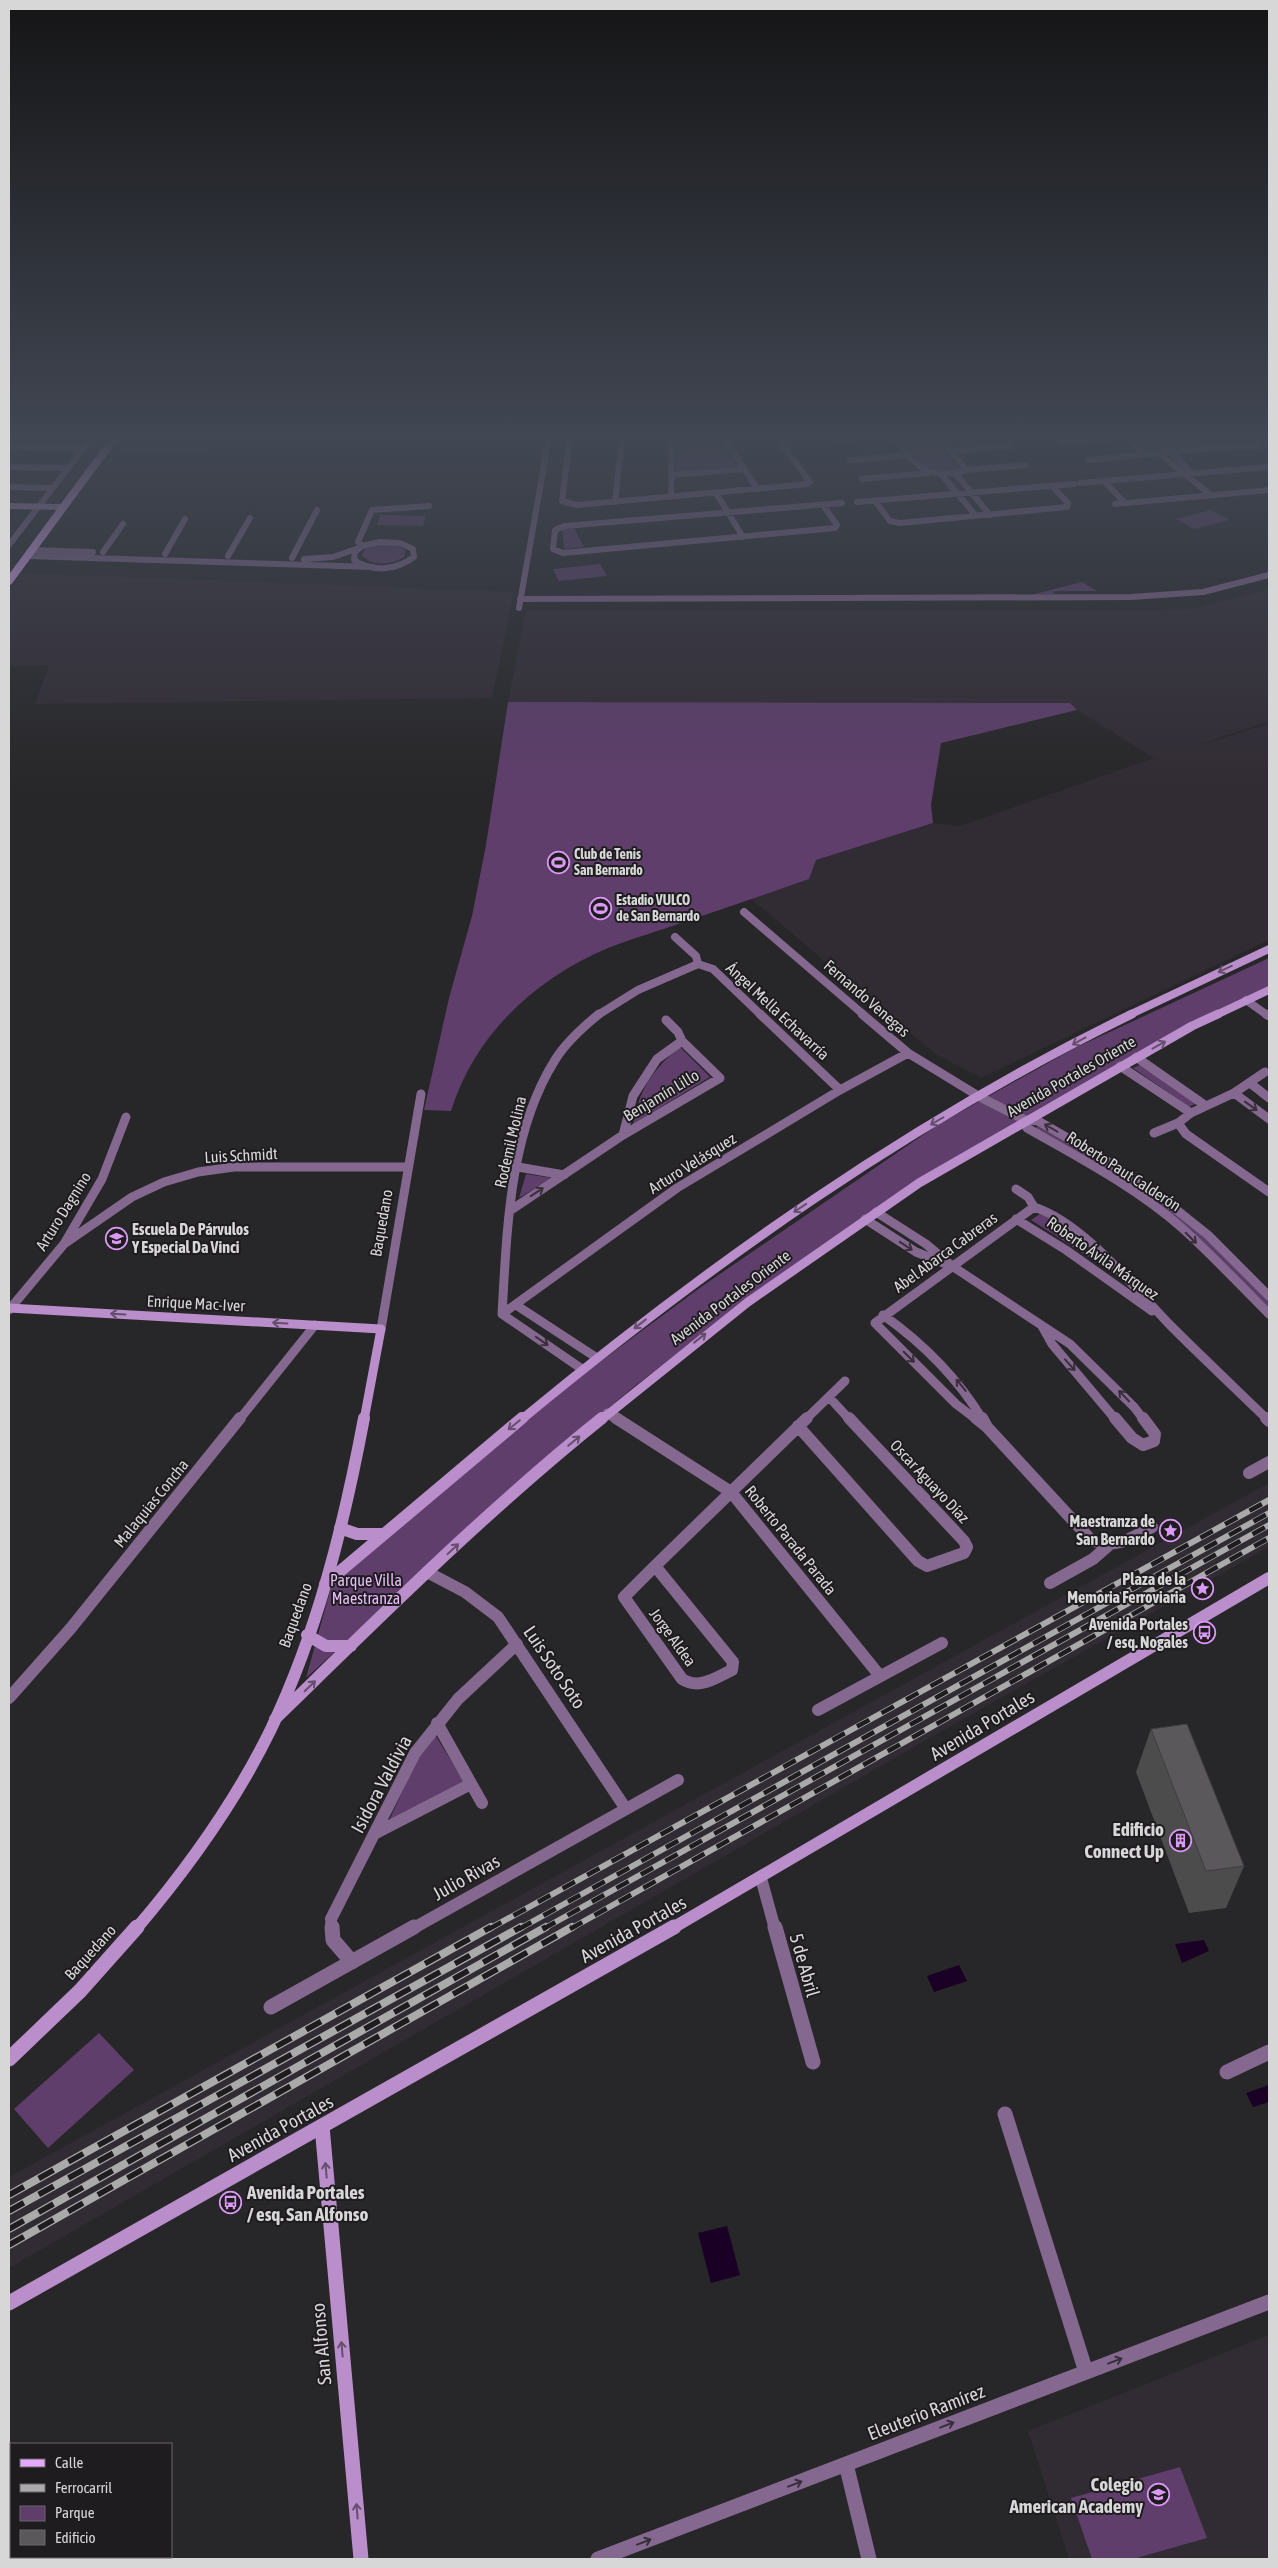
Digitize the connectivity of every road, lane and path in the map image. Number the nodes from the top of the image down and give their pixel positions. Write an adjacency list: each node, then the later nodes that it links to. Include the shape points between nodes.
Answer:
1 (26, 557): 11 (main road)
2 (140, 557): 9 (street)
3 (255, 557): 8 (street)
4 (331, 557): 8 (street)
5 (353, 557): 9 (street)
6 (412, 557): 9 (street, via 402,565)
7 (528, 557): 12 (street)
8 (292, 558)
9 (372, 567)
10 (1269, 575): 12 (street, via 1203,592 1131,597)
11 (9, 581)
12 (520, 600): 13 (street)
13 (519, 608)
14 (744, 912): 23 (street, Fernando Venegas)
15 (675, 937): 17 (street, Ángel Mella Echavarría, via 696,956)
16 (1269, 949): 31 (street, Avenida Portales Oriente, one-way to 31, via 1109,1024)
17 (698, 964): 28 (street, Ángel Mella Echavarría, via 712,969); 42 (street, Rodemil Molina, via 660,978 625,997 567,1044 533,1103)
18 (1269, 990): 19 (street, Avenida Portales Oriente)
19 (1246, 1000): 20 (street); 24 (street, Avenida Portales Oriente, one-way to 19)
20 (1269, 1016)
21 (666, 1020): 22 (street, Benjamín Lillo)
22 (682, 1041): 40 (street, Benjamín Lillo, via 657,1059 633,1096); 40 (street, Benjamín Lillo, via 720,1078)
23 (908, 1053): 28 (street, Arturo Velásquez); 31 (street, Fernando Venegas)
24 (1136, 1057): 25 (street, Avenida Portales Oriente); 33 (street)
25 (1120, 1066): 34 (street); 37 (street, Avenida Portales Oriente)
26 (1265, 1072): 27 (street)
27 (1250, 1083): 29 (street); 32 (street)
28 (840, 1090): 54 (street, Arturo Velásquez, via 677,1188)
29 (1234, 1093): 33 (street); 36 (street, one-way to 36)
30 (421, 1094): 41 (street, Baquedano)
31 (980, 1096): 37 (street, Roberto Paut Calderón); 63 (street, Avenida Portales Oriente, one-way to 63, via 876,1156 777,1223)
32 (1269, 1098)
33 (1206, 1106): 34 (street)
34 (1191, 1113): 38 (street)
35 (126, 1117): 51 (street, Arturo Dagnino, via 102,1179)
36 (1269, 1119)
37 (1025, 1120): 48 (street, Avenida Portales Oriente); 53 (street, Roberto Paut Calderón, one-way to 37, via 1206,1233 1166,1201 1118,1168 1038,1121); 57 (street, Roberto Paut Calderón, one-way to 57, via 1027,1128 1078,1157 1180,1227)
38 (1178, 1123): 39 (street); 45 (street, via 1186,1134)
39 (1154, 1134)
40 (624, 1135): 43 (street, Benjamín Lillo)
41 (408, 1167): 51 (street, Luis Schmidt, via 234,1167 198,1172 164,1182 132,1197); 62 (street, Baquedano)
42 (518, 1167): 43 (street); 47 (street, Rodemil Molina)
43 (564, 1175): 47 (street, Benjamín Lillo, one-way to 43)
44 (1016, 1189): 46 (street, Roberto Ávila Márquez, via 1028,1197)
45 (1267, 1191)
46 (1034, 1207): 49 (street, Abel Abarca Cabreras); 61 (street, Roberto Ávila Márquez, via 1050,1212 1092,1244)
47 (511, 1210): 56 (street, Rodemil Molina)
48 (876, 1212): 50 (street, Avenida Portales Oriente); 52 (street, via 926,1244)
49 (1016, 1218): 52 (street, Abel Abarca Cabreras); 61 (street, Roberto Ávila Márquez)
50 (865, 1219): 52 (street, one-way to 52, via 916,1252); 67 (street, Avenida Portales Oriente, one-way to 50, via 748,1302)
51 (64, 1244): 55 (street, Arturo Dagnino)
52 (952, 1266): 58 (street, Abel Abarca Cabreras); 60 (street)
53 (1269, 1296)
54 (516, 1305): 56 (street, Arturo Velásquez); 63 (street)
55 (9, 1309): 59 (street, Enrique Mac-Iver, one-way to 55)
56 (502, 1314): 64 (street, one-way to 64)
57 (1269, 1314)
58 (879, 1319): 70 (street, one-way to 70, via 956,1404); 70 (street, one-way to 58, via 966,1392 940,1362 907,1332)
59 (315, 1325): 62 (street, Enrique Mac-Iver); 88 (street, Malaquias Concha, via 71,1628)
60 (1042, 1326): 60 (street, one-way to 60, via 1052,1344 1132,1438 1143,1445 1154,1441 1155,1434 1128,1400 1070,1344)
61 (1171, 1326): 68 (street, Roberto Ávila Márquez)
62 (381, 1329): 75 (street, Baquedano)
63 (597, 1358): 64 (street, Avenida Portales Oriente)
64 (582, 1368): 76 (street, Avenida Portales Oriente, one-way to 76)
65 (845, 1381): 66 (street, Jorge Aldea)
66 (828, 1397): 69 (street, Jorge Aldea); 69 (street, Oscar Aguayo Díaz, via 964,1541 967,1547 964,1553 927,1566 918,1561)
67 (607, 1413): 73 (street, Roberto Parada Parada); 79 (street, Avenida Portales Oriente, one-way to 67)
68 (1269, 1421)
69 (798, 1426): 73 (street, Jorge Aldea)
70 (986, 1427): 77 (street, via 1091,1540)
71 (1269, 1462): 72 (street)
72 (1249, 1473)
73 (731, 1492): 78 (street, Jorge Aldea); 87 (street, Roberto Parada Parada)
74 (1152, 1527): 77 (street, via 1123,1543)
75 (340, 1528): 76 (street, via 357,1534); 82 (street, Baquedano)
76 (385, 1534): 82 (street, Avenida Portales Oriente)
77 (1108, 1546): 81 (street)
78 (655, 1566): 78 (street, Jorge Aldea, via 624,1597 682,1679 691,1685 702,1684 732,1670 733,1662)
79 (427, 1572): 85 (street, Luis Soto Soto, via 475,1596 498,1617); 86 (street, Avenida Portales Oriente)
80 (1269, 1578): 97 (street, Avenida Portales)
81 (1050, 1583)
82 (325, 1584): 83 (street, Baquedano)
83 (307, 1635): 86 (street, via 326,1646); 90 (street, Baquedano)
84 (942, 1643): 87 (street)
85 (517, 1644): 91 (street, Isidora Valdivia); 95 (street, Luis Soto Soto)
86 (351, 1646): 90 (street, Avenida Portales Oriente, one-way to 86)
87 (880, 1676): 89 (street)
88 (9, 1698)
89 (818, 1710)
90 (275, 1720): 101 (street, Baquedano, via 222,1814 182,1870 79,1991)
91 (437, 1723): 93 (street); 96 (street, Isidora Valdivia, via 415,1752)
92 (678, 1780): 95 (street, Julio Rivas)
93 (471, 1784): 94 (street); 96 (street)
94 (482, 1803)
95 (626, 1809): 98 (street, Julio Rivas)
96 (376, 1833): 98 (street, Isidora Valdivia, via 331,1919 333,1940)
97 (761, 1878): 102 (street, 5 de Abril); 105 (street, Avenida Portales)
98 (352, 1962): 99 (street, Julio Rivas)
99 (272, 2007)
100 (1269, 2052): 103 (street)
101 (9, 2059)
102 (813, 2062)
103 (1227, 2072)
104 (1005, 2114): 108 (street)
105 (322, 2126): 107 (street, Avenida Portales); 110 (street, San Alfonso, one-way to 105)
106 (1269, 2302): 108 (street, Eleuterio Ramírez, one-way to 106)
107 (9, 2303)
108 (1086, 2372): 109 (street, Eleuterio Ramírez, one-way to 108)
109 (846, 2464): 111 (street, Eleuterio Ramírez, one-way to 109); 112 (street)
110 (361, 2559)
111 (598, 2559)
112 (869, 2559)

